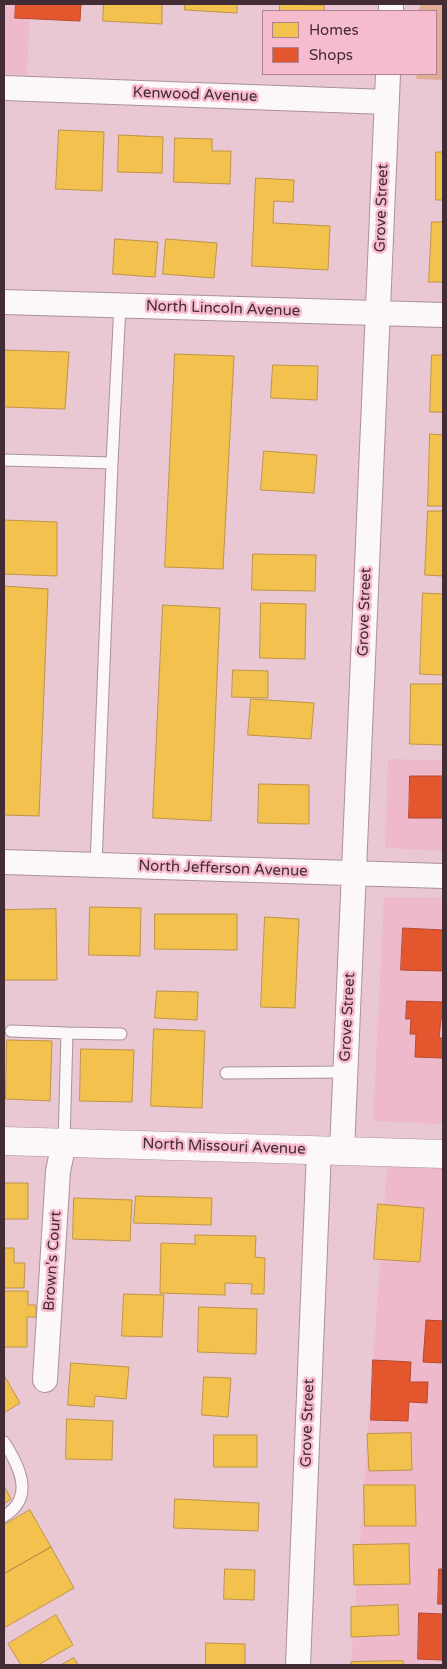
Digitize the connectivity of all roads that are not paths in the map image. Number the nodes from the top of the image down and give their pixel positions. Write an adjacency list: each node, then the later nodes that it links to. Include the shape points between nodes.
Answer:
1 (388, 75): 3 (street, Grove Street)
2 (4, 88): 3 (street, Kenwood Avenue)
3 (387, 102): 6 (street, Grove Street)
4 (4, 302): 5 (street, North Lincoln Avenue)
5 (120, 305): 6 (street, North Lincoln Avenue); 9 (lane)
6 (378, 313): 7 (street, North Lincoln Avenue); 12 (street, Grove Street)
7 (443, 315)
8 (4, 460): 9 (lane)
9 (112, 463): 11 (lane)
10 (4, 862): 11 (street, North Jefferson Avenue)
11 (96, 865): 12 (street, North Jefferson Avenue)
12 (354, 873): 13 (street, North Jefferson Avenue); 17 (street, Grove Street)
13 (443, 876)
14 (11, 1031): 15 (lane)
15 (67, 1033): 16 (lane); 20 (lane)
16 (120, 1034)
17 (345, 1072): 18 (lane); 21 (street, Grove Street)
18 (226, 1073)
19 (4, 1142): 20 (main road, North Missouri Avenue)
20 (64, 1143): 21 (main road, North Missouri Avenue); 23 (street, Brown's Court, via 58,1171)
21 (330, 1150): 22 (main road, North Missouri Avenue); 26 (street, Grove Street)
22 (443, 1154)
23 (45, 1380)
24 (4, 1442): 25 (lane, via 21,1475 22,1498 16,1509)
25 (4, 1516)
26 (298, 1665)

